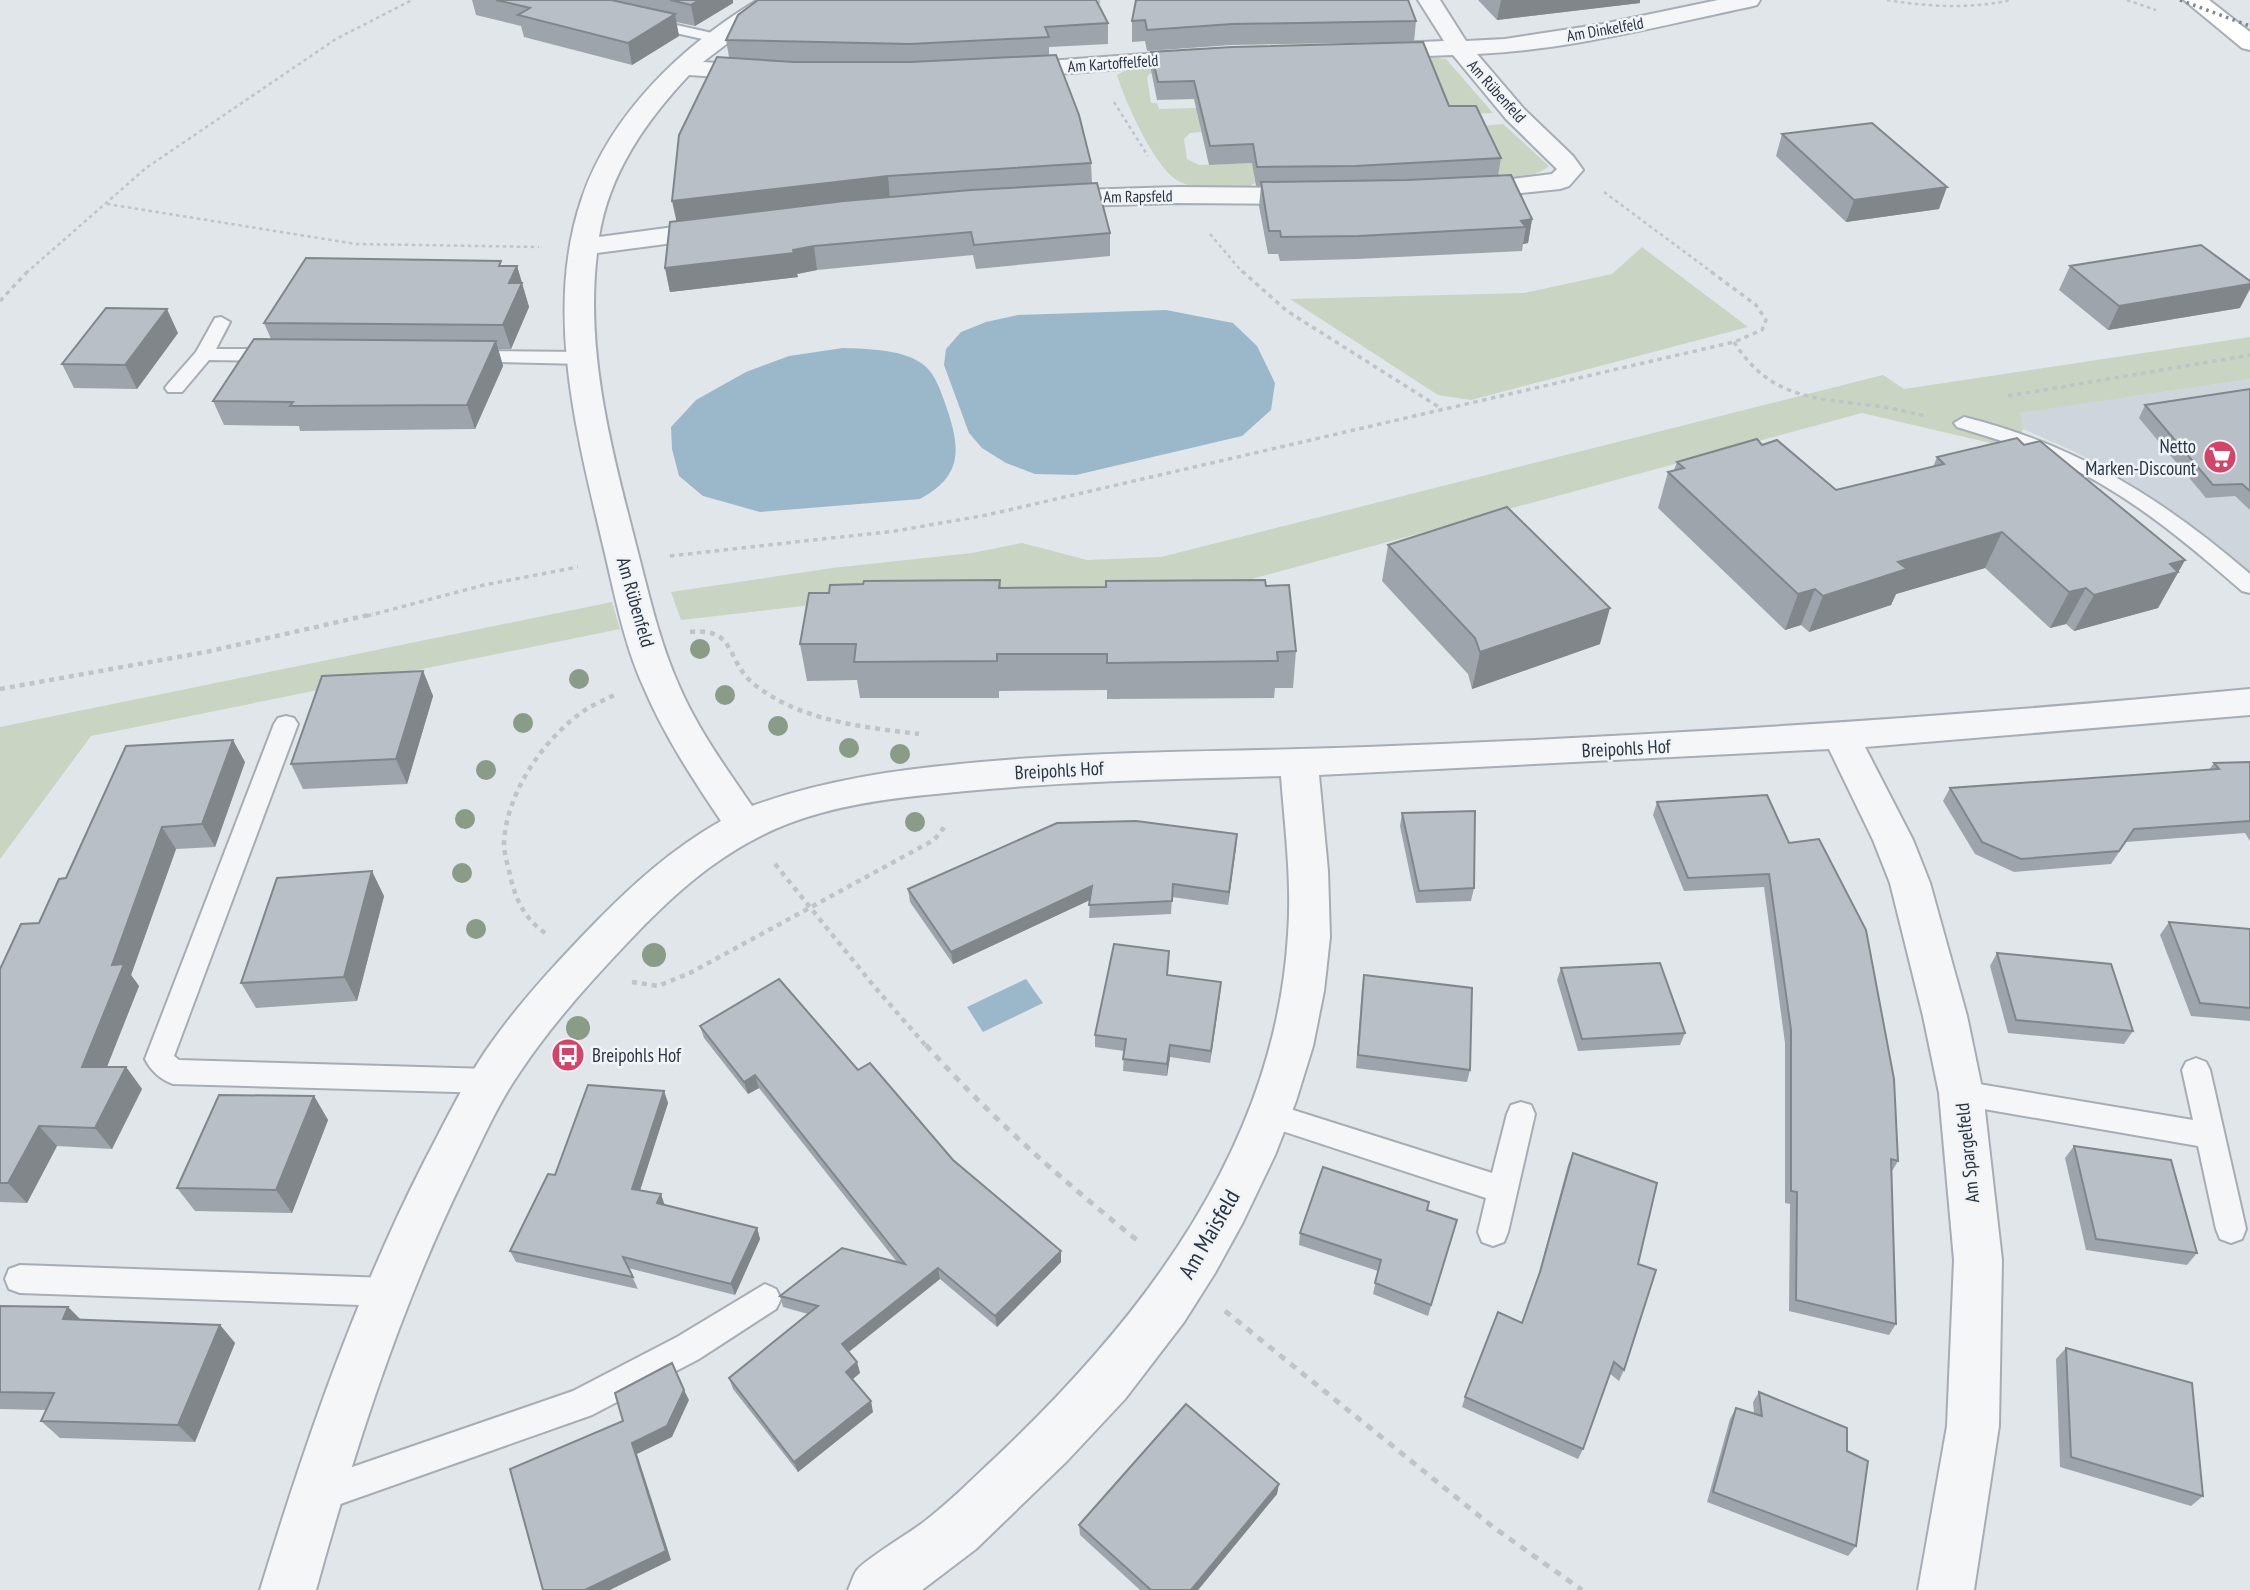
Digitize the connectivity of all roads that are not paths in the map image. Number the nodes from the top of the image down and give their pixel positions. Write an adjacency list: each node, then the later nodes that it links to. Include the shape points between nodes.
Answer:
1 (774, 0): 6 (street, Am Rübenfeld)
2 (1429, 0): 8 (street, Am Rübenfeld)
3 (1749, 0): 8 (street, Am Dinkelfeld, via 1603,31)
4 (2195, 0): 7 (main road)
5 (634, 19): 6 (lane)
6 (716, 38): 11 (street, Am Rübenfeld)
7 (2250, 43)
8 (1460, 49): 9 (street); 14 (street, Am Rübenfeld, via 1570,170 1560,181)
9 (1348, 51)
10 (1222, 56): 12 (street, Am Kartoffelfeld)
11 (682, 67): 13 (street); 18 (street, Am Rübenfeld, via 626,136 599,191)
12 (988, 72)
13 (789, 74)
14 (1438, 193)
15 (1334, 196): 16 (street, Am Rapsfeld)
16 (1027, 200)
17 (747, 226): 18 (street)
18 (584, 247): 23 (street, Am Rübenfeld, via 579,320)
19 (221, 322): 20 (lane)
20 (204, 354): 21 (lane); 24 (lane)
21 (298, 355)
22 (447, 356): 23 (lane)
23 (583, 358): 31 (street, Am Rübenfeld, via 592,430 658,681 686,738)
24 (175, 388)
25 (1964, 423): 26 (lane, via 2072,461 2123,490)
26 (2250, 586)
27 (2250, 702): 29 (street, Breipohls Hof)
28 (286, 724): 33 (lane, via 159,1059 173,1072)
29 (1841, 736): 30 (street, Breipohls Hof); 34 (street, Am Spargelfeld, via 1910,883)
30 (1299, 763): 31 (street, Breipohls Hof, via 1091,767 891,784 789,806); 36 (street, Am Maisfeld, via 1309,937 1289,1055)
31 (744, 825): 33 (street, Breipohls Hof, via 670,875 629,915 530,1025)
32 (2196, 1070): 37 (lane)
33 (491, 1081): 42 (street, Breipohls Hof, via 435,1186)
34 (1961, 1093): 37 (lane); 47 (street, Am Spargelfeld, via 1978,1260 1973,1426)
35 (1521, 1114): 38 (lane)
36 (1270, 1115): 38 (lane); 46 (street, Am Maisfeld, via 1232,1195 1184,1278 1135,1348 1073,1420 958,1529)
37 (2211, 1136): 39 (lane)
38 (1503, 1190): 40 (lane)
39 (2231, 1229)
40 (1493, 1233)
41 (20, 1279): 42 (lane)
42 (387, 1292): 44 (street, Breipohls Hof)
43 (765, 1299): 44 (lane, via 688,1348 580,1404)
44 (314, 1496): 45 (street, Breipohls Hof)
45 (288, 1590)
46 (876, 1590)
47 (1946, 1590)

